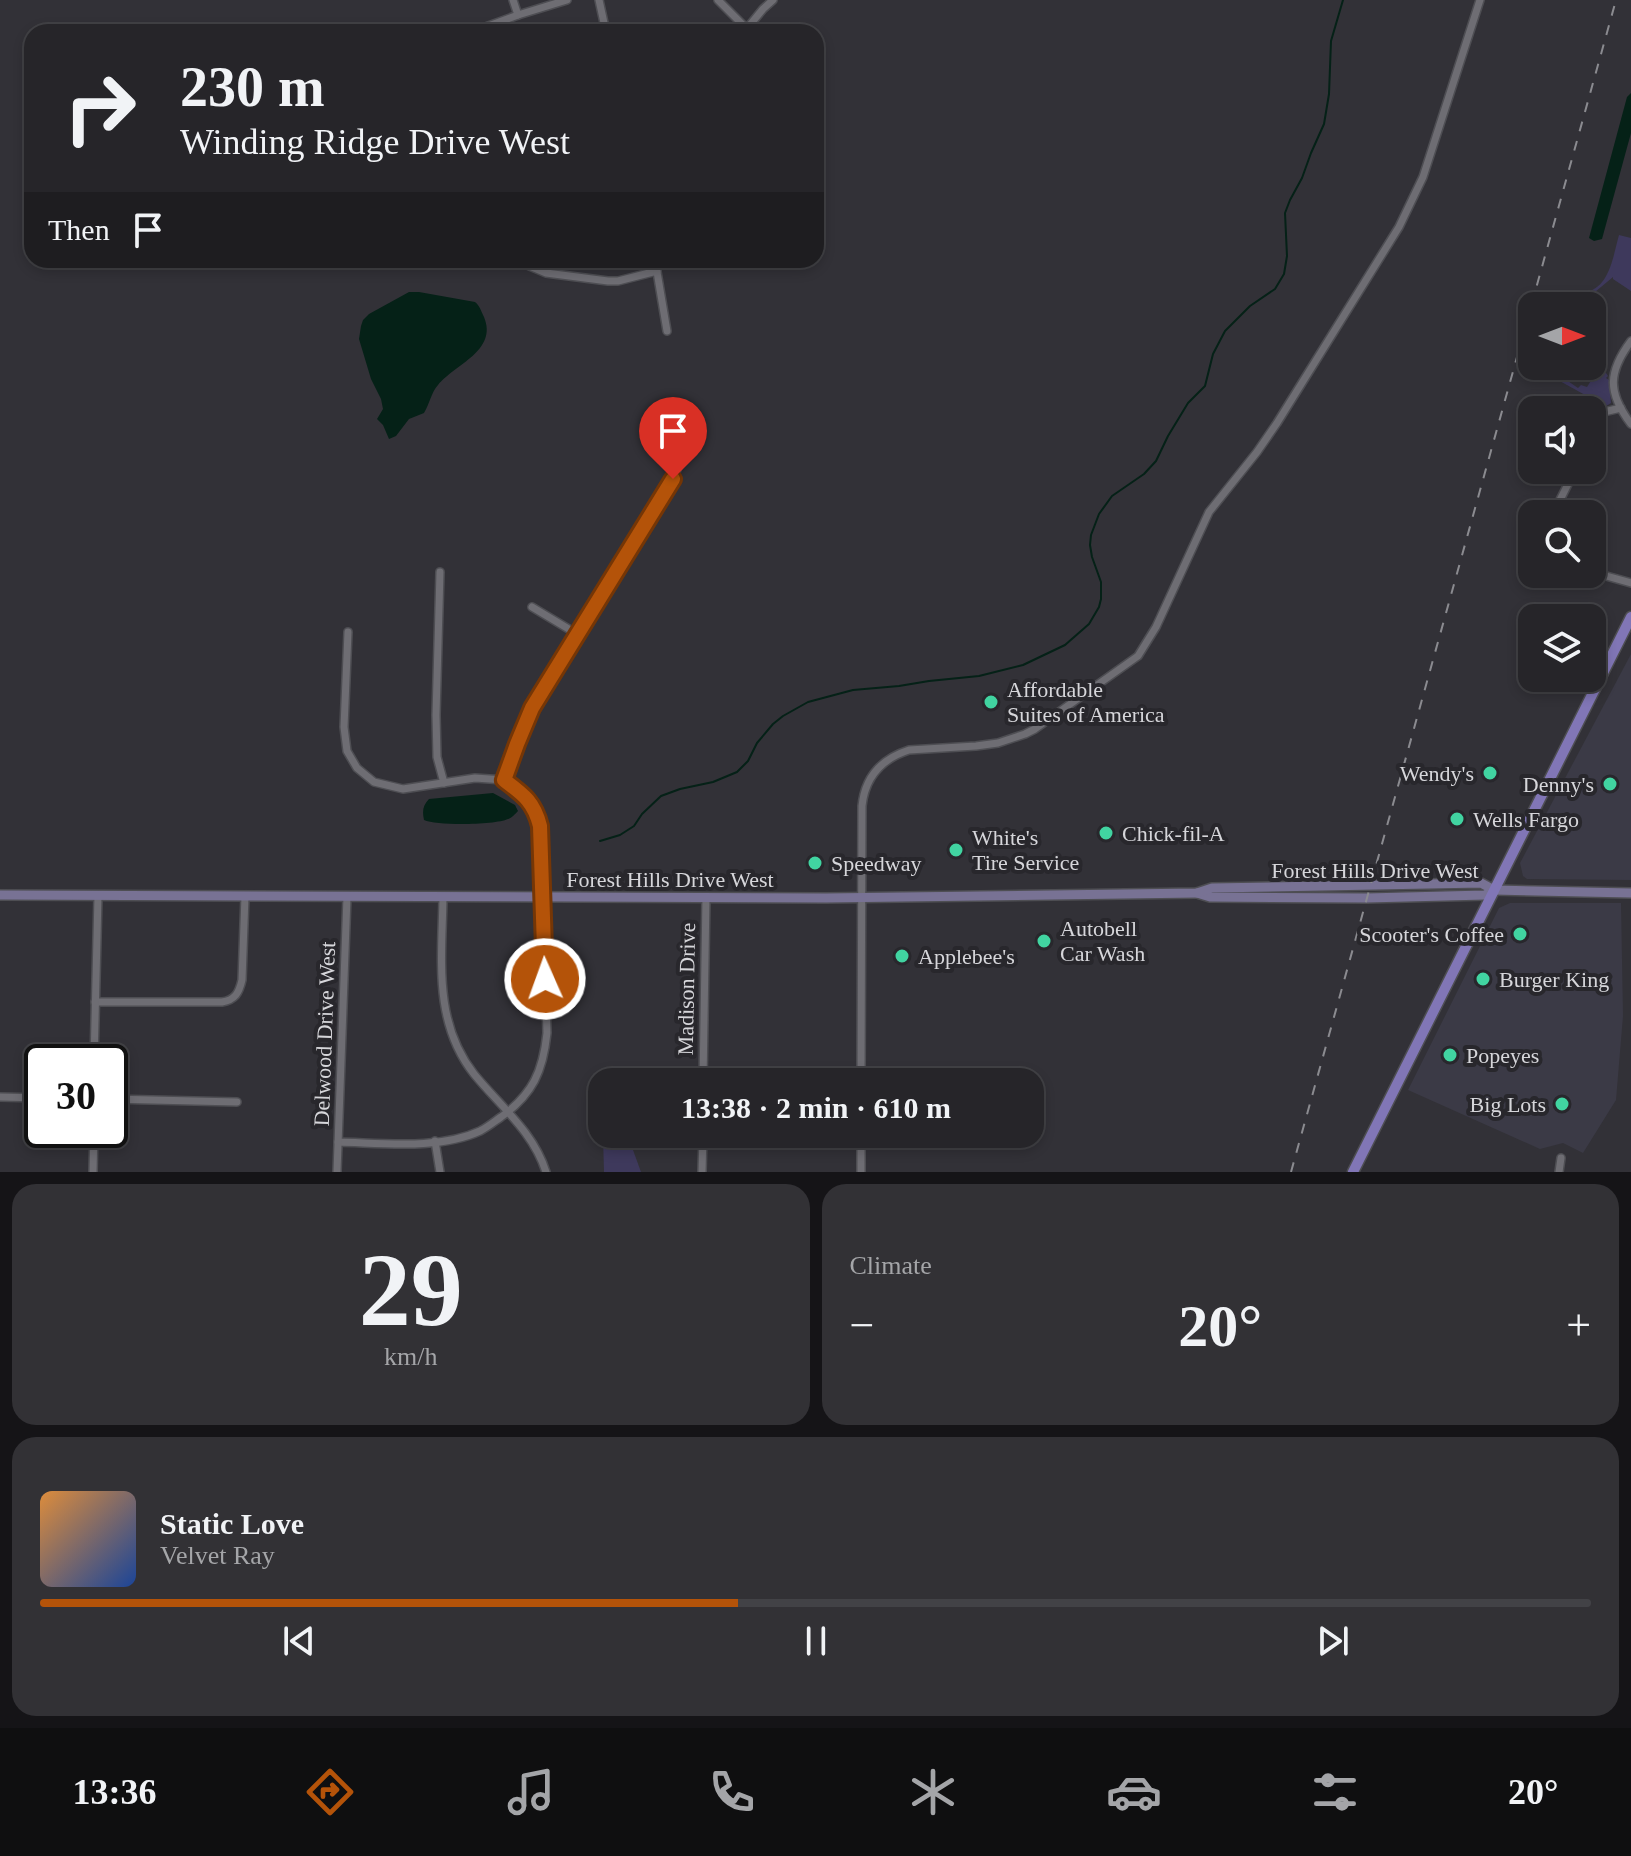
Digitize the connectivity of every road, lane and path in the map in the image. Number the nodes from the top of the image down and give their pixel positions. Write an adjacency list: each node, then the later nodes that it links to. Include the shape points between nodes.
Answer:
1 (513, 0): 7 (street)
2 (567, 0): 7 (street)
3 (599, 0): 9 (street)
4 (718, 0): 10 (street)
5 (773, 0): 11 (street)
6 (1480, 0): 39 (street, via 1423,177 1399,227 1277,423 1209,512 1151,639 1127,665 1025,734 998,743 909,750 879,766 863,797)
7 (518, 15): 8 (street)
8 (494, 24)
9 (604, 24)
10 (740, 24)
11 (752, 24)
12 (534, 268): 14 (street, via 608,281)
13 (656, 268): 14 (street)
14 (657, 271): 15 (street)
15 (667, 331)
16 (1631, 341): 17 (street, via 1614,375)
17 (1621, 408): 18 (street); 19 (street)
18 (1606, 412)
19 (1631, 424)
20 (685, 439): 27 (street, via 673,479)
21 (440, 572): 29 (street, via 436,729)
22 (1606, 576): 23 (street)
23 (1631, 583)
24 (532, 607): 27 (street)
25 (1631, 617): 30 (main road)
26 (348, 632): 29 (street, via 344,727 347,751 357,768 374,782 403,789)
27 (577, 634): 28 (street, via 532,708)
28 (504, 780): 29 (street); 38 (street, via 527,797 537,814)
29 (444, 783)
30 (1494, 890): 31 (main road, Forest Hills Drive West); 39 (main road, Forest Hills Drive West, via 1481,883 1399,884); 61 (main road)
31 (1631, 893)
32 (0, 895): 33 (main road, Forest Hills Drive West)
33 (98, 896): 34 (main road, Forest Hills Drive West); 40 (street)
34 (245, 896): 35 (main road, Forest Hills Drive West); 40 (street, via 242,980 233,999)
35 (347, 897): 36 (main road, Forest Hills Drive West); 50 (street, Delwood Drive West)
36 (443, 897): 38 (main road, Forest Hills Drive West); 48 (street, via 447,1023 470,1068)
37 (706, 897): 38 (main road, Forest Hills Drive West); 39 (main road, Forest Hills Drive West); 42 (street, Madison Drive)
38 (542, 898): 48 (street, via 544,1056 538,1078)
39 (861, 898): 43 (street)
40 (95, 1002): 41 (street)
41 (94, 1044)
42 (703, 1068)
43 (861, 1068)
44 (0, 1097): 45 (street)
45 (24, 1098)
46 (128, 1099): 47 (street)
47 (237, 1102)
48 (508, 1112): 49 (street, via 482,1130); 58 (street, via 532,1141)
49 (435, 1141): 50 (street); 57 (street)
50 (338, 1142): 56 (street, Delwood Drive West)
51 (94, 1148): 55 (street)
52 (703, 1148): 59 (street)
53 (861, 1148): 60 (street)
54 (1561, 1158): 62 (street)
55 (93, 1172)
56 (337, 1172)
57 (440, 1172)
58 (546, 1172)
59 (702, 1172)
60 (861, 1172)
61 (1353, 1172)
62 (1559, 1172)

